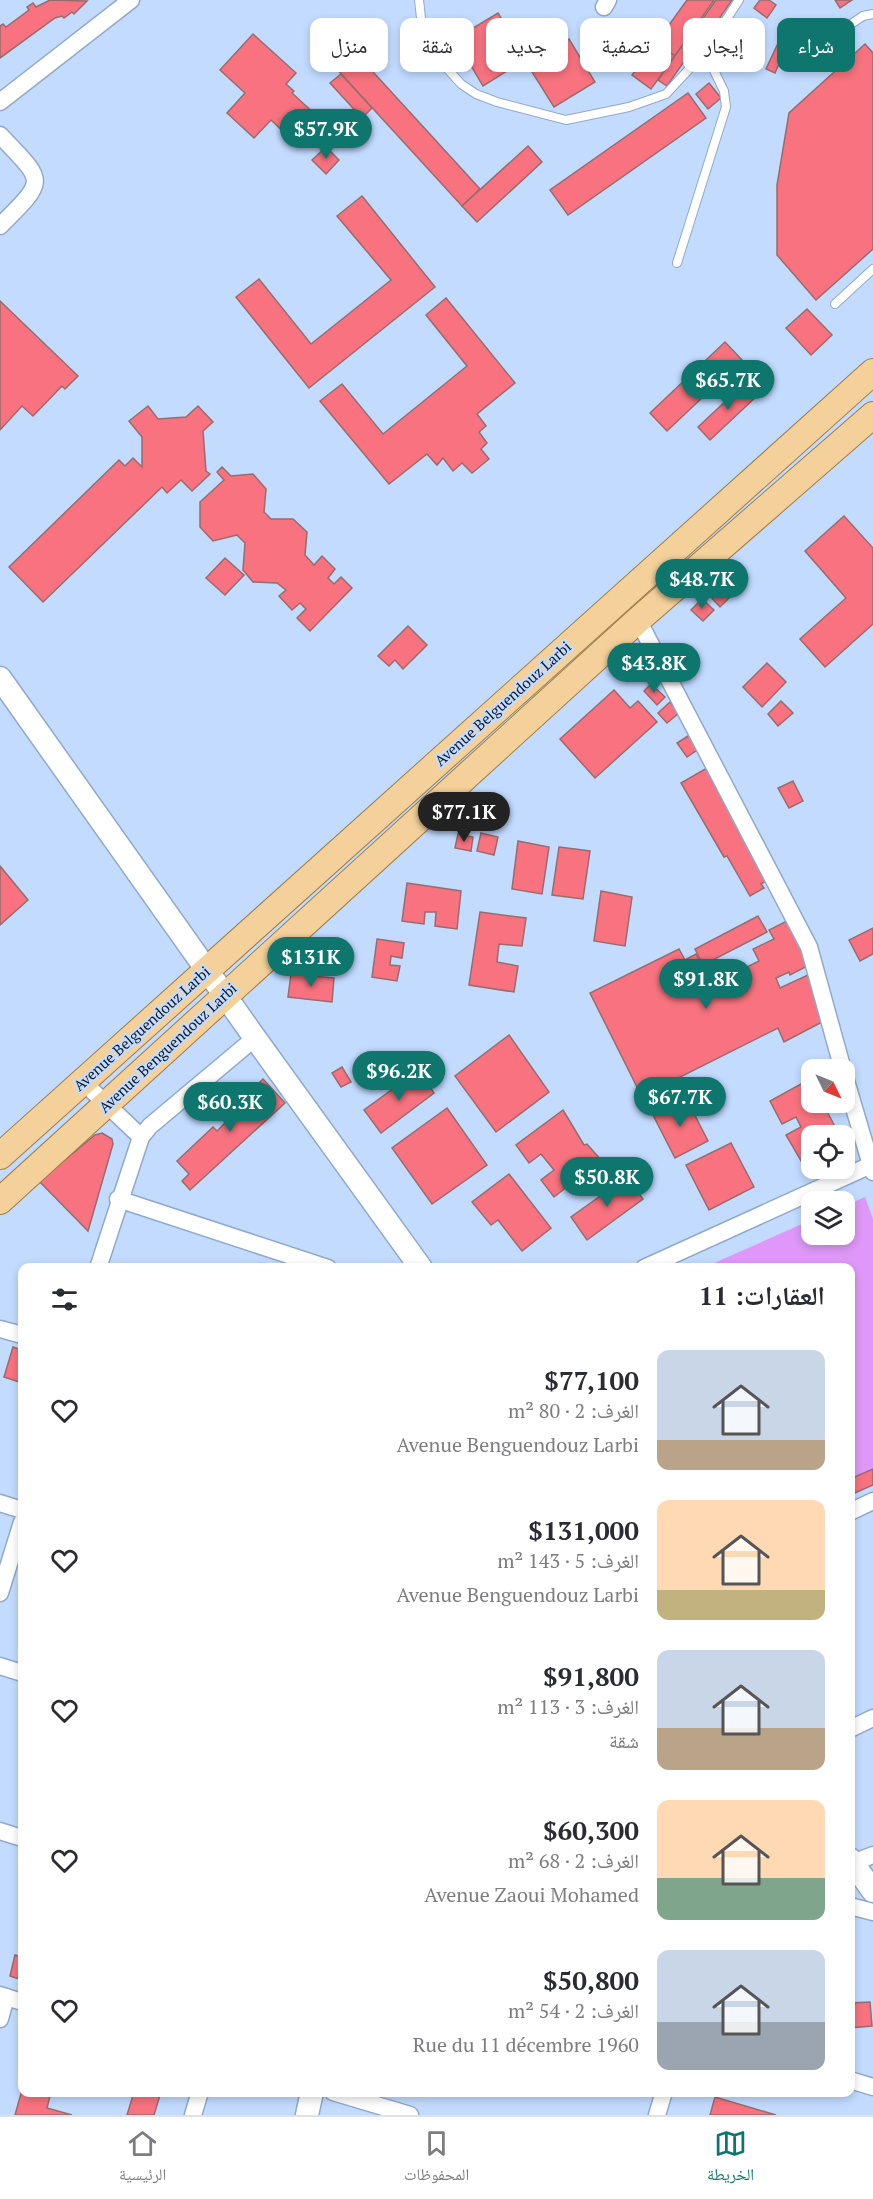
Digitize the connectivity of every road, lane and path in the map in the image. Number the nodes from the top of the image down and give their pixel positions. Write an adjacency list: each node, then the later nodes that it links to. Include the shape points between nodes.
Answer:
1 (131, 0): 9 (street)
2 (419, 0): 7 (lane, via 421,18 440,56 461,84 497,102 566,120 629,107 666,94)
3 (739, 0): 5 (lane)
4 (873, 14): 6 (lane)
5 (727, 18)
6 (855, 21)
7 (686, 72)
8 (715, 72): 12 (lane, via 726,107)
9 (0, 102)
10 (0, 135): 11 (street, via 32,170 36,183 31,195)
11 (0, 226)
12 (677, 263)
13 (873, 269): 14 (lane)
14 (835, 304)
15 (873, 372): 19 (main road, Avenue Belguendouz Larbi)
16 (873, 415): 17 (main road, Avenue Benguendouz Larbi)
17 (638, 620): 20 (main road, Avenue Benguendouz Larbi); 22 (street, via 809,947)
18 (0, 678): 19 (main road)
19 (207, 971): 20 (main road); 23 (main road, Avenue Belguendouz Larbi)
20 (224, 996): 21 (main road); 24 (main road, Avenue Benguendouz Larbi)
21 (255, 1038): 26 (street); 33 (main road)
22 (840, 1059)
23 (83, 1082): 24 (street); 27 (main road, Avenue Belguendouz Larbi)
24 (105, 1105): 26 (street); 30 (main road, Avenue Benguendouz Larbi)
25 (855, 1111): 28 (street)
26 (141, 1137): 29 (street)
27 (0, 1156)
28 (872, 1167): 34 (street)
29 (118, 1200): 31 (street); 32 (street)
30 (0, 1201)
31 (99, 1263)
32 (312, 1263)
33 (417, 1263)
34 (655, 1263)
35 (0, 1329): 36 (street)
36 (18, 1334)
37 (873, 1501): 40 (street)
38 (0, 1503): 39 (street)
39 (18, 1509)
40 (855, 1510)
41 (18, 1535): 42 (street)
42 (0, 1593)
43 (0, 1666): 44 (street)
44 (18, 1672)
45 (873, 1718): 46 (street)
46 (855, 1726)
47 (0, 1831): 48 (street)
48 (18, 1837)
49 (859, 1859): 50 (main road)
50 (873, 1891)
51 (855, 1907): 52 (street)
52 (873, 1912)
53 (10, 1998): 54 (street)
54 (0, 2019)
55 (855, 2082): 56 (street)
56 (873, 2087)
57 (198, 2097): 61 (street)
58 (311, 2097): 62 (main road)
59 (350, 2097): 63 (street)
60 (662, 2097): 64 (street)
61 (193, 2115)
62 (307, 2115)
63 (410, 2115)
64 (657, 2115)

